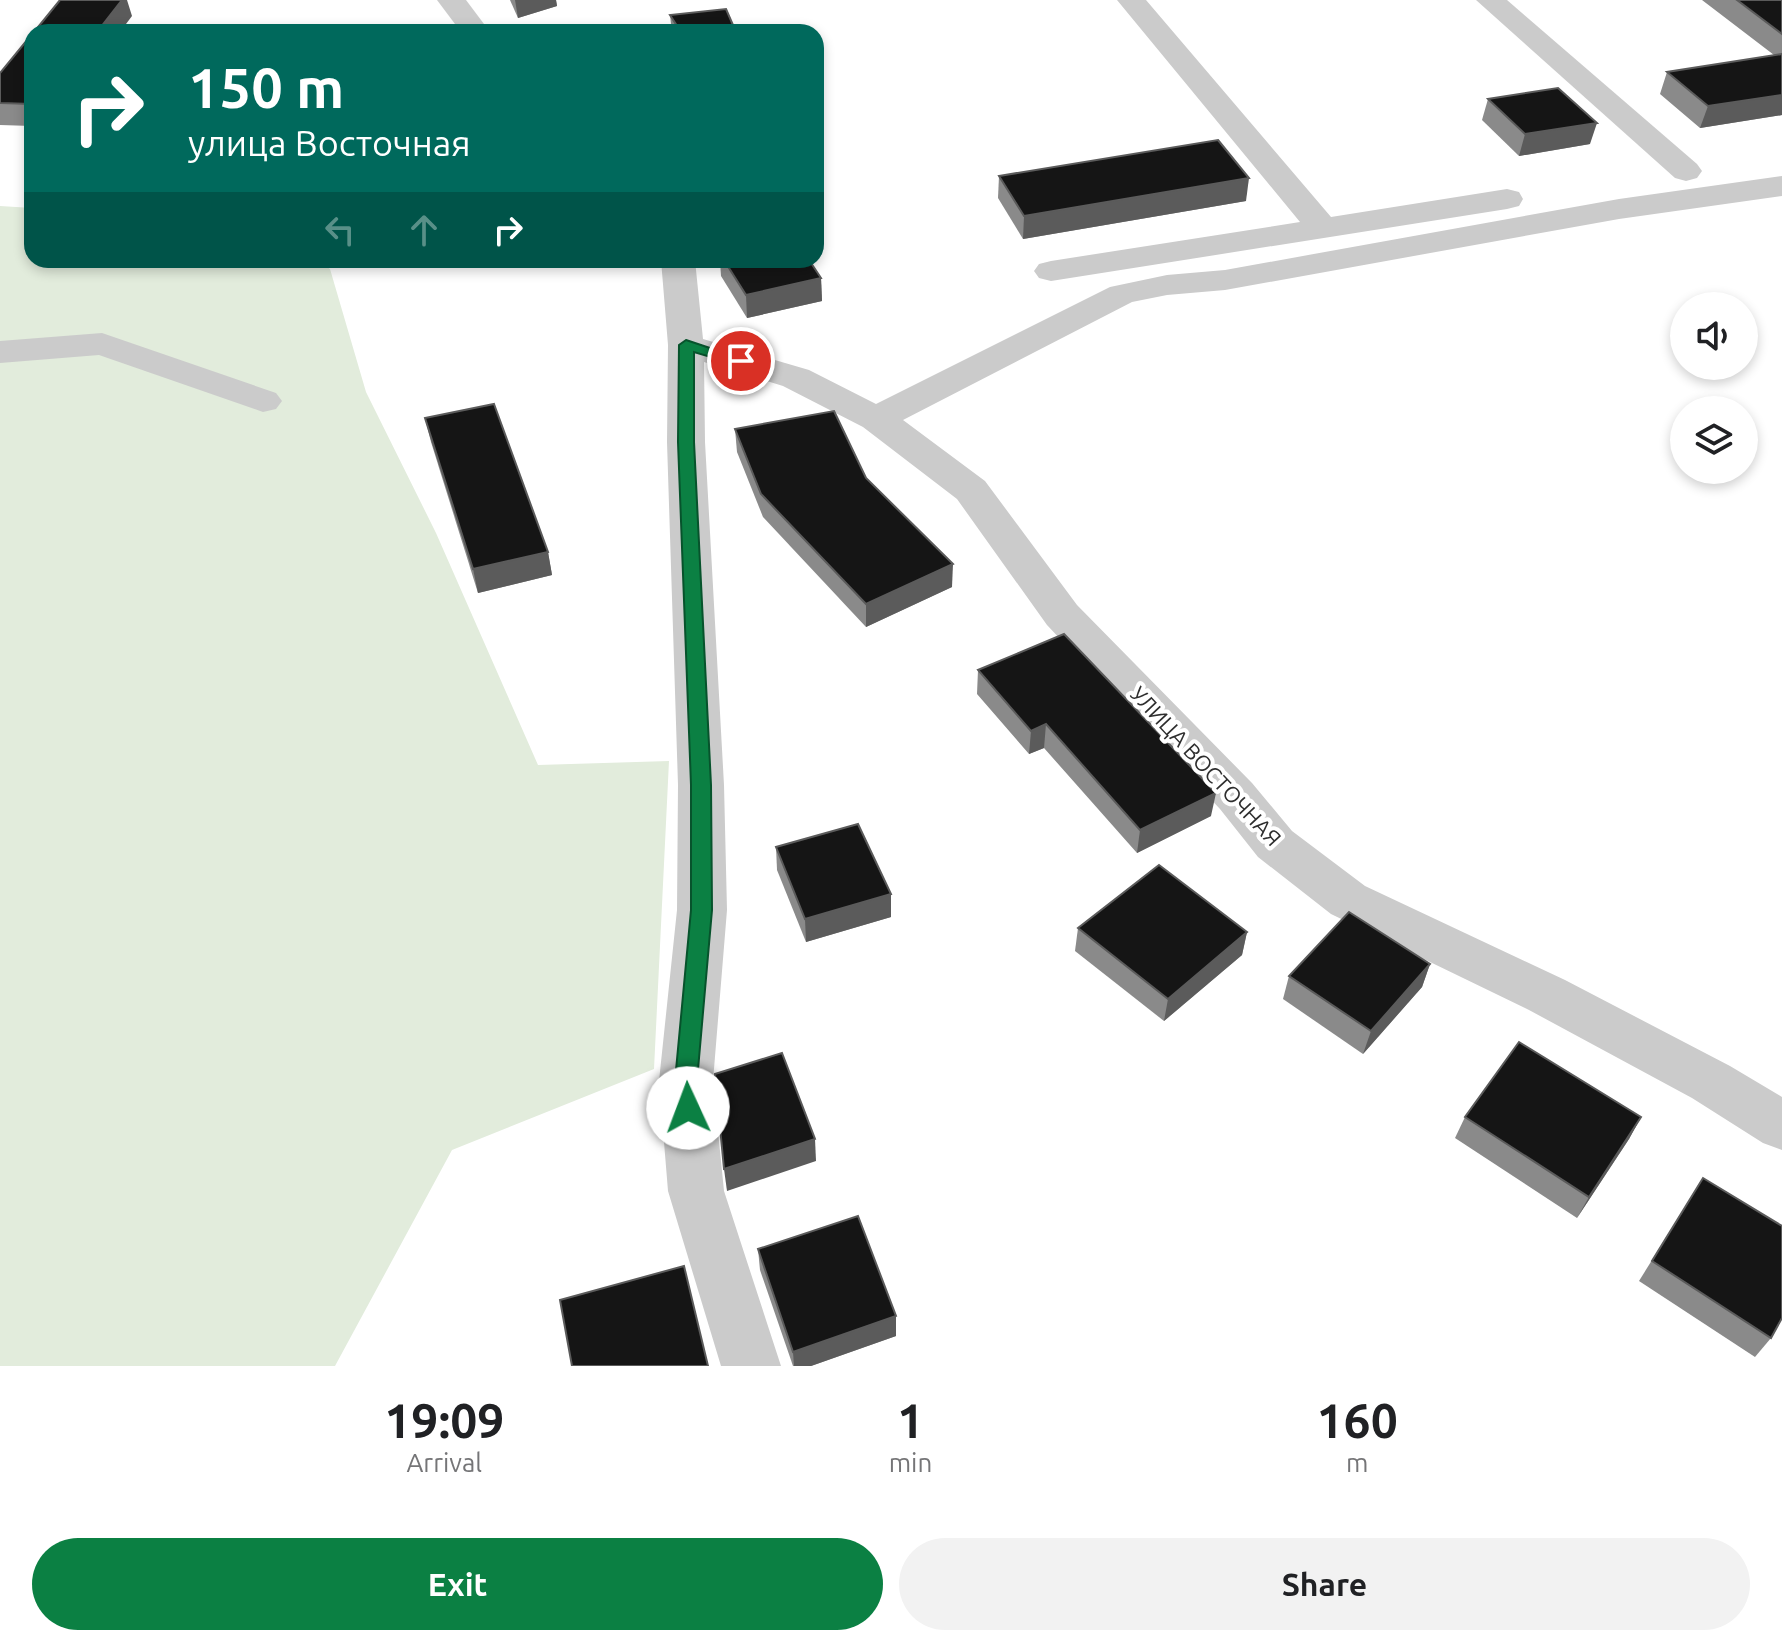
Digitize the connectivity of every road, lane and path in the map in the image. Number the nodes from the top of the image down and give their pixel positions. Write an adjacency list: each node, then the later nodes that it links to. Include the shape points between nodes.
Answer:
1 (451, 0): 4 (street)
2 (1131, 0): 8 (street)
3 (1490, 0): 6 (street)
4 (470, 24)
5 (1782, 156): 6 (street)
6 (1686, 171): 8 (street)
7 (1782, 186): 14 (street, via 1122,294)
8 (1323, 228): 10 (street)
9 (679, 268): 11 (street)
10 (1051, 271)
11 (686, 345): 14 (street, УЛИЦА ВОСТОЧНАЯ, via 796,378); 16 (street, via 702,910 686,1081 696,1191)
12 (0, 352): 13 (street, via 102,344)
13 (263, 401)
14 (876, 419): 15 (street, УЛИЦА ВОСТОЧНАЯ, via 971,490 1062,615 1236,796 1275,844 1348,900 1547,995)
15 (1782, 1126)
16 (751, 1366)

